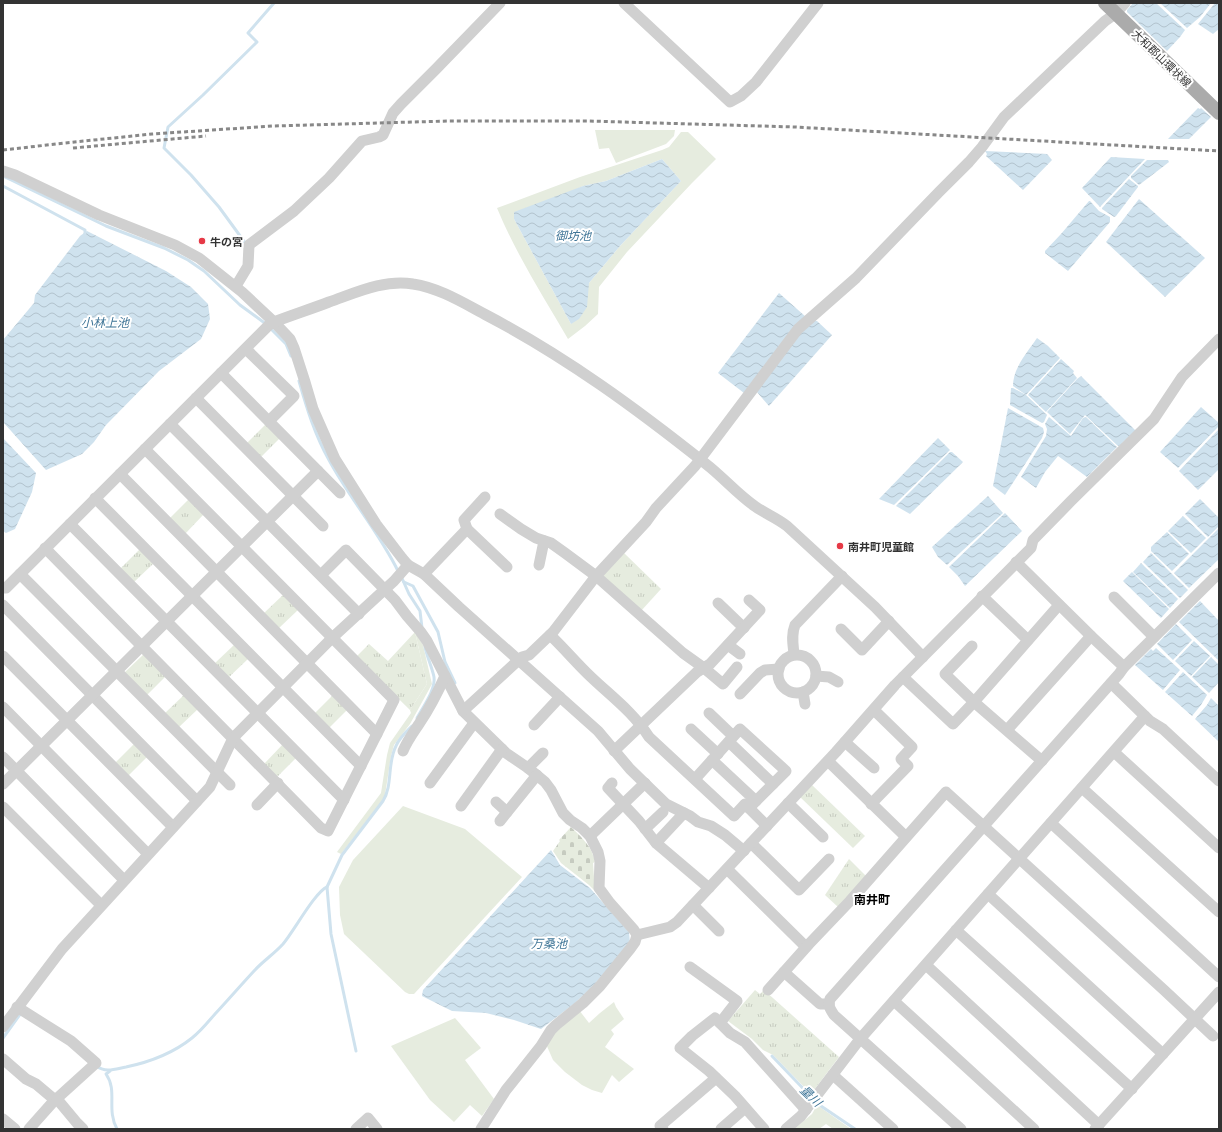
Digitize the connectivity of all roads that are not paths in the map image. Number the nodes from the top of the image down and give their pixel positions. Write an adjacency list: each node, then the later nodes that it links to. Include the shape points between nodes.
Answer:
1 (500, 3): 9 (street, via 397,108 383,135 362,141 329,178 294,211 249,245 248,266)
2 (624, 3): 3 (street, via 730,102 756,82)
3 (818, 3)
4 (1105, 3): 6 (main road, 大和郡山環状線)
5 (1125, 3): 6 (street)
6 (1115, 14): 7 (main road, 大和郡山環状線); 18 (street, via 1004,117 969,162 856,278 798,329)
7 (1219, 113)
8 (3, 171): 9 (street, via 99,215 175,245 199,258)
9 (236, 286): 10 (street)
10 (271, 325): 12 (street); 18 (street, via 366,289 389,283 413,284 432,289 512,329 578,369); 35 (street, via 290,339 313,409 335,460)
11 (1219, 339): 33 (street, via 1182,377 1154,419 1033,540 1031,548)
12 (246, 348): 13 (street); 15 (street, via 294,396)
13 (221, 373): 14 (street); 15 (street)
14 (196, 398): 16 (street); 22 (street)
15 (269, 421): 19 (street)
16 (170, 424): 17 (street); 26 (street)
17 (145, 449): 20 (street); 31 (street)
18 (700, 459): 42 (street); 43 (street, via 756,507 780,520)
19 (318, 471): 21 (street); 22 (street)
20 (120, 474): 24 (street); 37 (street)
21 (340, 493)
22 (293, 496): 26 (street); 28 (street)
23 (485, 497): 29 (street, via 464,520)
24 (95, 498): 27 (street); 46 (street)
25 (500, 514): 30 (street, via 521,530)
26 (267, 521): 31 (street); 41 (street)
27 (70, 524): 32 (street); 54 (street)
28 (323, 526)
29 (467, 529): 36 (street); 40 (street)
30 (544, 541): 34 (street); 42 (street, via 560,549)
31 (242, 546): 37 (street); 61 (street)
32 (45, 548): 39 (street); 64 (street)
33 (1016, 562): 47 (street); 52 (street)
34 (539, 565)
35 (406, 567): 40 (street); 45 (street)
36 (507, 567)
37 (217, 572): 46 (street); 71 (street)
38 (1219, 573): 60 (street)
39 (20, 574): 44 (street); 76 (street)
40 (424, 574): 70 (street)
41 (321, 575): 45 (street, via 346,550); 53 (street)
42 (596, 576): 58 (street); 74 (street, via 683,654)
43 (842, 576): 55 (street); 67 (street, via 795,625)
44 (3, 588)
45 (385, 590): 53 (street); 77 (street, via 428,641)
46 (192, 596): 54 (street); 82 (street)
47 (982, 596): 62 (street); 69 (street)
48 (1114, 597): 60 (street)
49 (749, 600): 56 (street, via 760,610)
50 (718, 603): 56 (street)
51 (3, 605): 85 (street)
52 (1059, 605): 59 (street); 62 (street)
53 (359, 614): 61 (street)
54 (166, 621): 64 (street); 92 (street)
55 (889, 621): 57 (street, via 862,650); 69 (street)
56 (744, 628): 63 (street)
57 (840, 630)
58 (550, 634): 70 (street, via 529,655); 98 (street, via 590,677)
59 (1091, 636): 73 (street); 100 (street)
60 (1154, 637): 73 (street)
61 (332, 638): 71 (street); 101 (street, via 394,700)
62 (1028, 640): 87 (street)
63 (728, 645): 66 (street); 74 (street)
64 (142, 646): 76 (street); 102 (street)
65 (972, 646): 87 (street, via 945,674)
66 (740, 654)
67 (794, 654): 75 (street, via 784,660); 78 (street, via 810,659 816,668)
68 (3, 656): 95 (street)
69 (924, 657): 79 (street)
70 (518, 660): 86 (street); 91 (street)
71 (307, 663): 82 (street); 101 (street)
72 (737, 667): 74 (street, via 723,684)
73 (1124, 667): 81 (street)
74 (704, 668): 98 (street)
75 (778, 669): 83 (street, via 779,680 785,689 795,693); 84 (street, via 760,673)
76 (117, 671): 85 (street); 118 (street)
77 (445, 676): 91 (street); 107 (street)
78 (816, 676): 80 (street, via 829,677); 83 (street, via 814,684)
79 (903, 677): 87 (street, via 953,724); 90 (street)
80 (838, 682)
81 (1111, 683): 94 (street); 114 (street)
82 (283, 688): 92 (street); 115 (street)
83 (803, 692): 88 (street)
84 (740, 694)
85 (92, 695): 95 (street); 131 (street)
86 (560, 697): 97 (street); 108 (street, via 598,731)
87 (974, 702): 100 (street)
88 (806, 704)
89 (3, 707): 105 (street)
90 (874, 710): 104 (street); 135 (street, via 912,747 901,759 908,766)
91 (463, 711): 96 (street)
92 (258, 713): 102 (street); 130 (street)
93 (709, 713): 103 (street)
94 (1146, 716): 109 (street); 121 (street)
95 (67, 720): 105 (street); 147 (street)
96 (474, 723): 106 (street); 123 (street)
97 (534, 725)
98 (641, 725): 108 (street); 120 (street, via 648,737)
99 (691, 729): 112 (street)
100 (1007, 730): 114 (street)
101 (377, 734): 115 (street)
102 (233, 738): 118 (street); 122 (street)
103 (731, 739): 112 (street); 128 (street); 128 (street, via 740,729 786,771)
104 (845, 742): 113 (street); 116 (street)
105 (41, 746): 117 (street); 155 (street)
106 (502, 749): 119 (street); 138 (street)
107 (403, 751)
108 (614, 751): 125 (street)
109 (1114, 752): 129 (street); 154 (street)
110 (543, 753): 119 (street)
111 (3, 757): 117 (street)
112 (715, 757): 120 (street); 137 (street)
113 (828, 761): 133 (street); 135 (street)
114 (1042, 761): 146 (street)
115 (361, 766): 130 (street)
116 (874, 768)
117 (16, 771): 126 (street); 159 (street)
118 (217, 771): 127 (street); 131 (street, via 210,787)
119 (533, 772): 140 (street); 149 (street, via 551,790 563,813)
120 (695, 779): 137 (street, via 734,816 745,804)
121 (1219, 781)
122 (278, 783): 130 (street, via 321,828 328,831); 136 (street)
123 (430, 783)
124 (612, 783): 134 (street, via 608,788)
125 (645, 783): 134 (street); 142 (street, via 666,804)
126 (3, 784)
127 (230, 784)
128 (773, 784): 137 (street)
129 (1082, 788): 144 (street); 164 (street)
130 (344, 800)
131 (197, 801): 147 (street)
132 (496, 802): 140 (street)
133 (788, 803): 145 (street); 150 (street)
134 (623, 804): 148 (street); 149 (street)
135 (871, 804): 151 (street)
136 (257, 805)
137 (752, 805): 145 (street)
138 (461, 806)
139 (3, 807): 162 (street)
140 (507, 812): 143 (street)
141 (663, 812): 148 (street)
142 (684, 813): 152 (street); 153 (street)
143 (500, 821)
144 (1051, 823): 157 (street); 172 (street)
145 (767, 826): 153 (street)
146 (983, 826): 151 (street, via 946,792); 157 (street); 176 (street, via 834,993)
147 (173, 827): 155 (street)
148 (645, 829): 152 (street)
149 (590, 836): 167 (street, via 600,861 600,888)
150 (823, 837)
151 (906, 837): 168 (street)
152 (656, 843): 160 (street)
153 (747, 847): 156 (street, via 799,890); 158 (street)
154 (1219, 848)
155 (148, 854): 159 (street)
156 (829, 859)
157 (1019, 859): 161 (street); 178 (street)
158 (727, 869): 160 (street); 168 (street)
159 (124, 880): 162 (street)
160 (709, 888): 163 (street)
161 (988, 894): 165 (street); 183 (street)
162 (101, 905): 177 (street, via 62,949)
163 (693, 905): 166 (street); 167 (street, via 670,927)
164 (1219, 912)
165 (956, 930): 169 (street); 187 (street)
166 (719, 931)
167 (637, 935): 198 (street, via 630,949 600,986 551,1030 506,1090)
168 (806, 947): 171 (street)
169 (926, 965): 175 (street); 192 (street)
170 (690, 966): 179 (street, via 737,1002)
171 (784, 972): 173 (street); 176 (street, via 820,1004)
172 (1219, 977)
173 (768, 990)
174 (1219, 992): 178 (street)
175 (894, 1000): 182 (street); 205 (street)
176 (829, 1004): 182 (street, via 834,1015)
177 (17, 1007): 180 (street); 188 (street, via 71,1041 96,1063)
178 (1195, 1018): 181 (street); 183 (street)
179 (720, 1023): 186 (street, via 715,1018 680,1048); 189 (street)
180 (3, 1027)
181 (1213, 1036)
182 (860, 1039): 185 (street); 204 (street)
183 (1164, 1054): 187 (street)
184 (3, 1059): 188 (street)
185 (833, 1075): 189 (street); 203 (street)
186 (716, 1078): 190 (street); 199 (street, via 660,1126)
187 (1132, 1089): 192 (street)
188 (56, 1100): 194 (street); 195 (street)
189 (811, 1103): 202 (street)
190 (745, 1108): 200 (street); 201 (street)
191 (3, 1119): 193 (street)
192 (1097, 1127)
193 (15, 1129)
194 (29, 1129)
195 (83, 1129)
196 (356, 1129): 197 (street, via 368,1118)
197 (377, 1129)
198 (481, 1129)
199 (663, 1129)
200 (721, 1129)
201 (764, 1129)
202 (786, 1129)
203 (893, 1129)
204 (961, 1129)
205 (1034, 1129)

